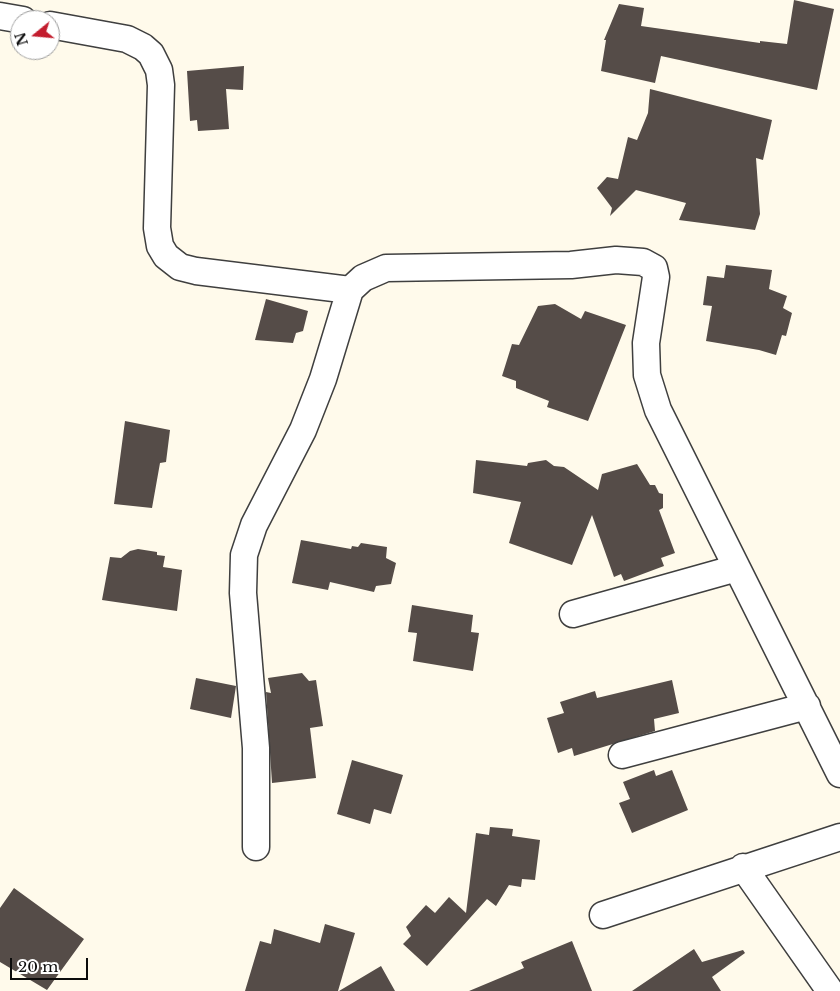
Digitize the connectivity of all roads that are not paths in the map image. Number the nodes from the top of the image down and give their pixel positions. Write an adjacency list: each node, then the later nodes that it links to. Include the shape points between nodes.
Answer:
1 (60, 27): 2 (street, via 127,39 152,54 161,85 157,228 160,246 166,256 180,267 196,271)
2 (350, 290): 3 (street, via 364,278 386,268 571,265 616,260 643,262 654,268 656,277 646,343 647,375 658,410); 9 (street, via 323,379 303,430 254,525 244,555 243,593 256,748)
3 (737, 568): 4 (street); 5 (street)
4 (573, 614)
5 (807, 706): 6 (street); 7 (street)
6 (622, 755)
7 (840, 774)
8 (840, 837): 10 (street)
9 (256, 847)
10 (743, 867): 11 (street); 12 (street)
11 (603, 915)
12 (830, 991)

